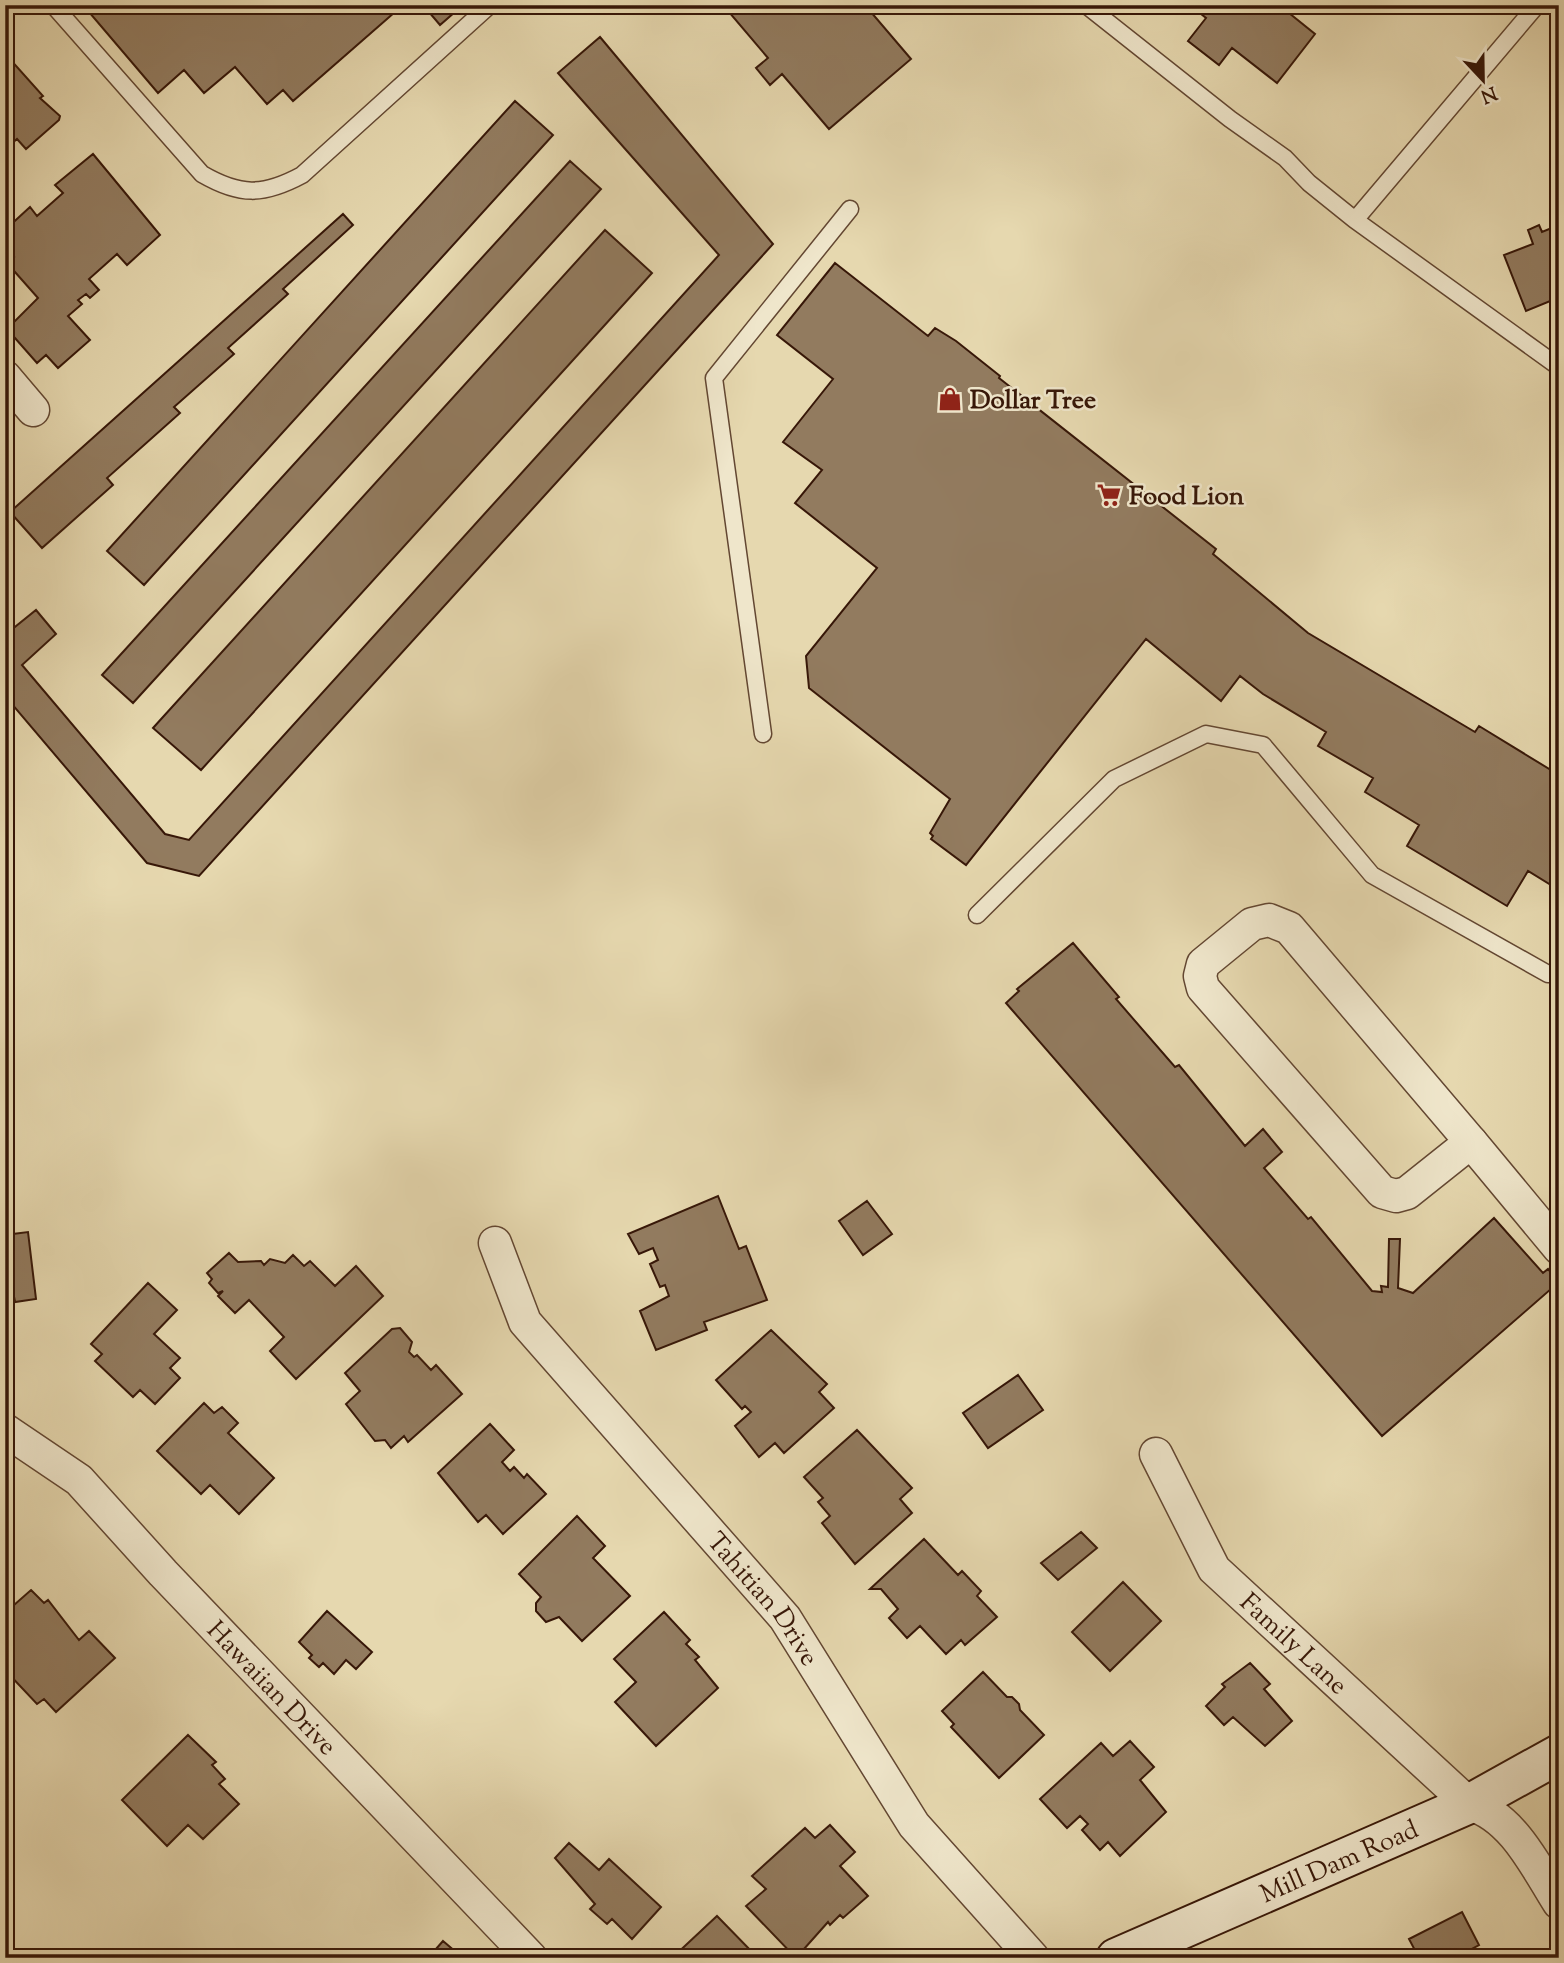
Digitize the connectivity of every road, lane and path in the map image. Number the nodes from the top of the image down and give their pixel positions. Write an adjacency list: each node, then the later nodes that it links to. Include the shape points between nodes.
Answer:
1 (53, 5): 2 (lane, via 202,174 224,187 249,192 279,188 302,175)
2 (490, 5)
3 (1086, 5): 6 (lane, via 1285,158)
4 (1537, 5): 6 (lane)
5 (850, 209): 10 (lane, via 714,378)
6 (1355, 220): 7 (lane)
7 (1559, 367)
8 (5, 377): 9 (street)
9 (33, 410)
10 (763, 734)
11 (976, 915): 12 (lane, via 1114,779 1206,734 1263,745 1372,876)
12 (1548, 974)
13 (1471, 1142): 13 (street, via 1289,928 1269,920 1252,924 1203,964 1203,988 1382,1192 1407,1193); 15 (street)
14 (495, 1243): 22 (street, Tahitian Drive, via 525,1322 785,1618 914,1825)
15 (1559, 1248)
16 (5, 1430): 21 (street, Hawaiian Drive, via 79,1480)
17 (1156, 1454): 19 (street, Family Lane, via 1214,1569)
18 (1559, 1754): 19 (street, Mill Dam Road)
19 (1469, 1804): 20 (street, Family Lane, via 1502,1819); 23 (street, Mill Dam Road)
20 (1559, 1903)
21 (531, 1958)
22 (1032, 1958)
23 (1116, 1958)

